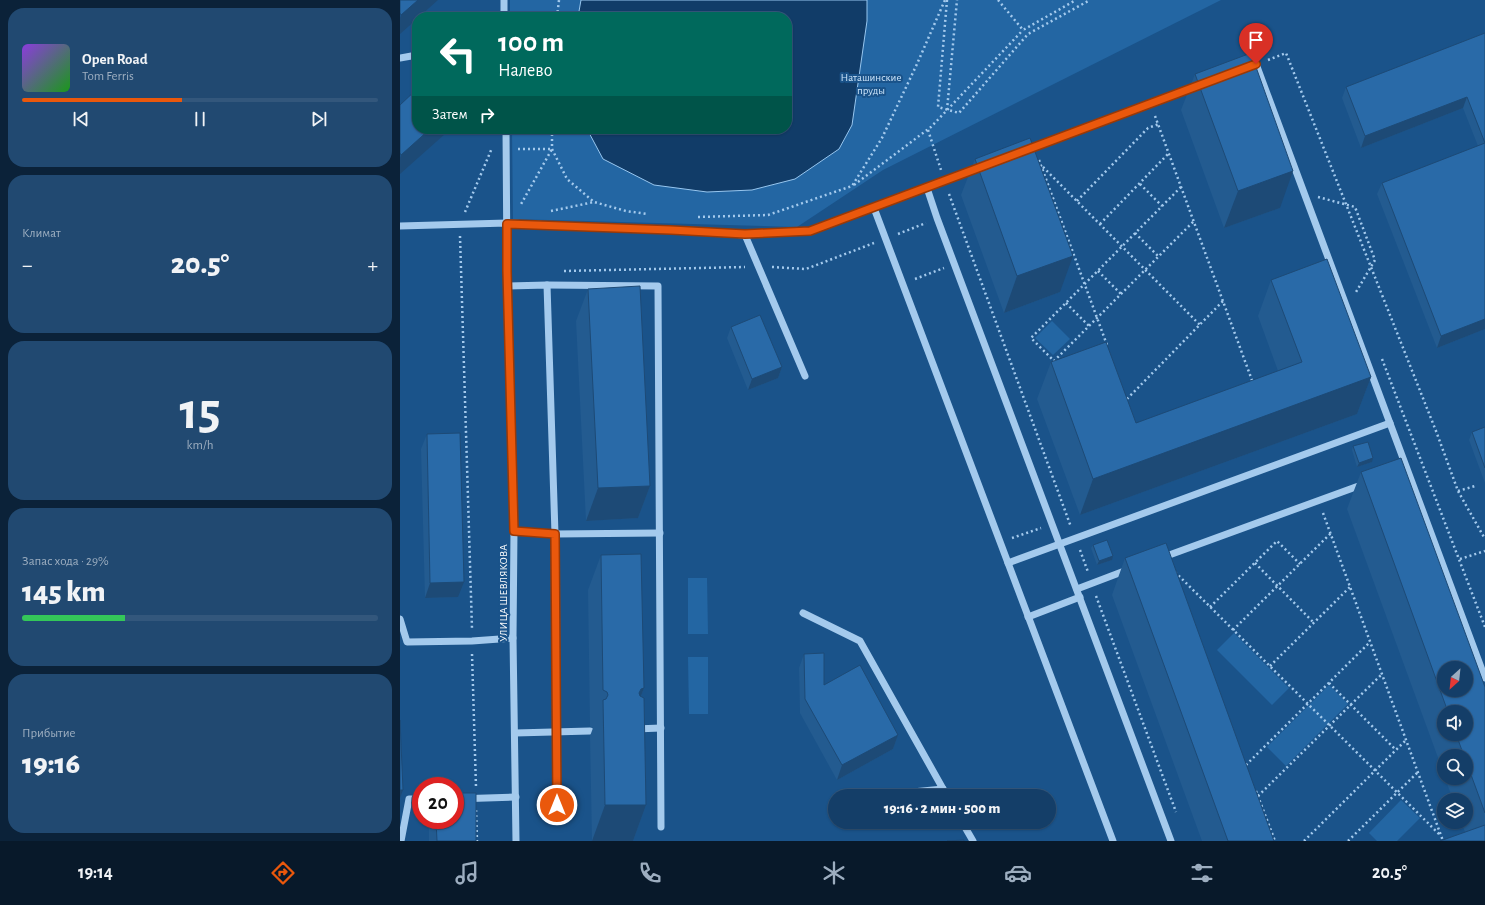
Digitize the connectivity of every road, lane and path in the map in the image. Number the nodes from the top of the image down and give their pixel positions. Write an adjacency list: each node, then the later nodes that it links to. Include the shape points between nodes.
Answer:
1 (504, 0): 8 (street)
2 (559, 0): 9 (path)
3 (946, 0): 16 (path, via 938,107); 32 (path, via 882,138)
4 (958, 0): 16 (path)
5 (998, 0): 10 (path)
6 (1076, 0): 10 (path)
7 (1090, 0): 16 (path, via 1028,34 959,114)
8 (504, 12)
9 (558, 12)
10 (1023, 30): 16 (path)
11 (412, 56): 12 (street)
12 (400, 58)
13 (1269, 66): 38 (path, via 1267,60 1286,53)
14 (1239, 71): 82 (street, via 1256,64)
15 (1202, 84): 25 (street)
16 (947, 110): 19 (path)
17 (1155, 115): 18 (path)
18 (1159, 124): 26 (path); 36 (path, via 1148,128)
19 (928, 130): 30 (path); 32 (path)
20 (506, 134): 48 (street, УЛИЦА ШЕВЛЯКОВА)
21 (552, 134): 24 (path)
22 (492, 148): 50 (path)
23 (512, 149): 24 (path)
24 (552, 149): 37 (path, via 567,179); 42 (path)
25 (1018, 154)
26 (1169, 154): 31 (path); 33 (path)
27 (1039, 160): 29 (path)
28 (989, 165): 30 (street)
29 (1041, 166): 36 (path); 65 (path)
30 (944, 182): 34 (street); 43 (path)
31 (1140, 184): 39 (path); 49 (path)
32 (852, 186): 45 (path, via 768,215)
33 (1181, 187): 39 (path); 47 (path)
34 (927, 188): 40 (street); 46 (street)
35 (1316, 190): 38 (path, via 1318,197)
36 (1077, 201): 49 (path)
37 (594, 202): 41 (path); 44 (path)
38 (1346, 205): 60 (path); 60 (path, via 1355,207 1375,260)
39 (1162, 206): 52 (path)
40 (874, 208): 53 (street, via 810,231); 54 (street)
41 (550, 211)
42 (517, 212)
43 (955, 212): 46 (path); 57 (path)
44 (650, 215)
45 (695, 218)
46 (937, 218): 54 (path); 58 (street)
47 (1194, 221): 56 (path); 70 (path)
48 (507, 224): 50 (street); 53 (street); 67 (street, УЛИЦА ШЕВЛЯКОВА)
49 (1100, 224): 55 (path)
50 (460, 225): 51 (street); 120 (path)
51 (401, 228)
52 (1135, 233): 55 (path); 56 (path)
53 (745, 234): 59 (street)
54 (885, 240): 59 (path, via 806,269); 64 (street)
55 (1122, 247): 62 (path); 63 (path)
56 (1158, 256): 62 (path)
57 (972, 257): 58 (path); 87 (path)
58 (955, 264): 64 (path); 88 (street)
59 (759, 267): 61 (path); 77 (street)
60 (1371, 267): 69 (path, via 1356,292); 85 (path)
61 (562, 270)
62 (1145, 270): 68 (path); 73 (path)
63 (1098, 271): 65 (path); 68 (path)
64 (903, 283): 95 (street)
65 (1084, 284): 71 (path); 72 (path)
66 (547, 285): 67 (street); 90 (street, via 658,286); 92 (street)
67 (508, 286): 89 (street, УЛИЦА ШЕВЛЯКОВА)
68 (1121, 294): 72 (path)
69 (1358, 299)
70 (1223, 301): 73 (path); 78 (path)
71 (1066, 303): 74 (path); 74 (path, via 1031,338 1054,361)
72 (1097, 318): 74 (path); 75 (path)
73 (1200, 325): 80 (path)
74 (1089, 326)
75 (1108, 348)
76 (1381, 358): 98 (path)
77 (805, 376)
78 (1255, 388)
79 (1124, 392): 80 (path)
80 (1127, 399): 81 (path)
81 (1129, 406)
82 (1390, 423): 93 (street); 124 (street, via 1404,469)
83 (1374, 480): 99 (street)
84 (1475, 486): 85 (path)
85 (1458, 491): 94 (path)
86 (1324, 513): 91 (path)
87 (1068, 518): 88 (path); 93 (path)
88 (1052, 524): 95 (path); 96 (street)
89 (514, 531): 92 (street); 119 (street, УЛИЦА ШЕВЛЯКОВА)
90 (660, 533): 92 (street); 129 (street)
91 (1331, 533): 102 (path); 109 (path)
92 (555, 534): 132 (street)
93 (1075, 539): 96 (street); 107 (path)
94 (1485, 539)
95 (1000, 543): 100 (street)
96 (1060, 544): 100 (street); 110 (street)
97 (1485, 552): 98 (path)
98 (1460, 559): 117 (path)
99 (1154, 560)
100 (1008, 563): 114 (street)
101 (1255, 563): 102 (path, via 1277,541); 108 (path); 112 (path)
102 (1300, 564): 108 (path)
103 (1173, 566): 105 (path)
104 (1134, 568): 107 (street)
105 (1174, 572): 106 (path); 112 (path)
106 (1177, 579)
107 (1092, 583): 110 (street); 149 (path)
108 (1277, 586): 116 (path); 118 (path)
109 (1350, 587): 116 (path); 121 (path)
110 (1077, 589): 111 (street)
111 (1080, 597): 114 (street); 159 (street)
112 (1210, 607): 118 (path)
113 (804, 613): 141 (street, via 860,641)
114 (1028, 616): 158 (street)
115 (400, 619): 120 (street, via 407,642)
116 (1314, 623): 122 (path)
117 (1485, 627)
118 (1233, 630): 122 (path)
119 (513, 638): 120 (street); 133 (street, УЛИЦА ШЕВЛЯКОВА)
120 (472, 641): 148 (path)
121 (1370, 642): 123 (path); 125 (path)
122 (1270, 666): 126 (path)
123 (1382, 674): 127 (path); 134 (path)
124 (1485, 678)
125 (1329, 683): 126 (path); 127 (path)
126 (1308, 704): 128 (path); 137 (path)
127 (1350, 705): 128 (path); 135 (path)
128 (1330, 726): 139 (path); 144 (path)
129 (661, 728): 130 (street); 151 (street)
130 (631, 729)
131 (590, 731): 132 (street)
132 (556, 732): 133 (street); 150 (street)
133 (515, 733): 145 (street, УЛИЦА ШЕВЛЯКОВА)
134 (1406, 740): 135 (path); 140 (path)
135 (1396, 750): 139 (path)
136 (1244, 757): 137 (path)
137 (1246, 765): 138 (path)
138 (1249, 771)
139 (1375, 771): 143 (path); 161 (path)
140 (1418, 772): 143 (path); 153 (path)
141 (943, 789)
142 (1256, 790): 144 (path)
143 (1397, 793): 153 (path); 162 (path)
144 (1258, 796): 160 (path)
145 (516, 797): 148 (street); 156 (street, УЛИЦА ШЕВЛЯКОВА)
146 (412, 799): 154 (street, via 409,799)
147 (464, 799): 148 (street)
148 (476, 799): 155 (path)
149 (1178, 819)
150 (557, 820)
151 (661, 827)
152 (966, 829): 157 (street)
153 (1441, 836): 163 (path)
154 (401, 841)
155 (477, 841)
156 (516, 841)
157 (973, 841)
158 (1113, 841)
159 (1171, 841)
160 (1275, 841)
161 (1304, 841)
162 (1348, 841)
163 (1443, 841)

